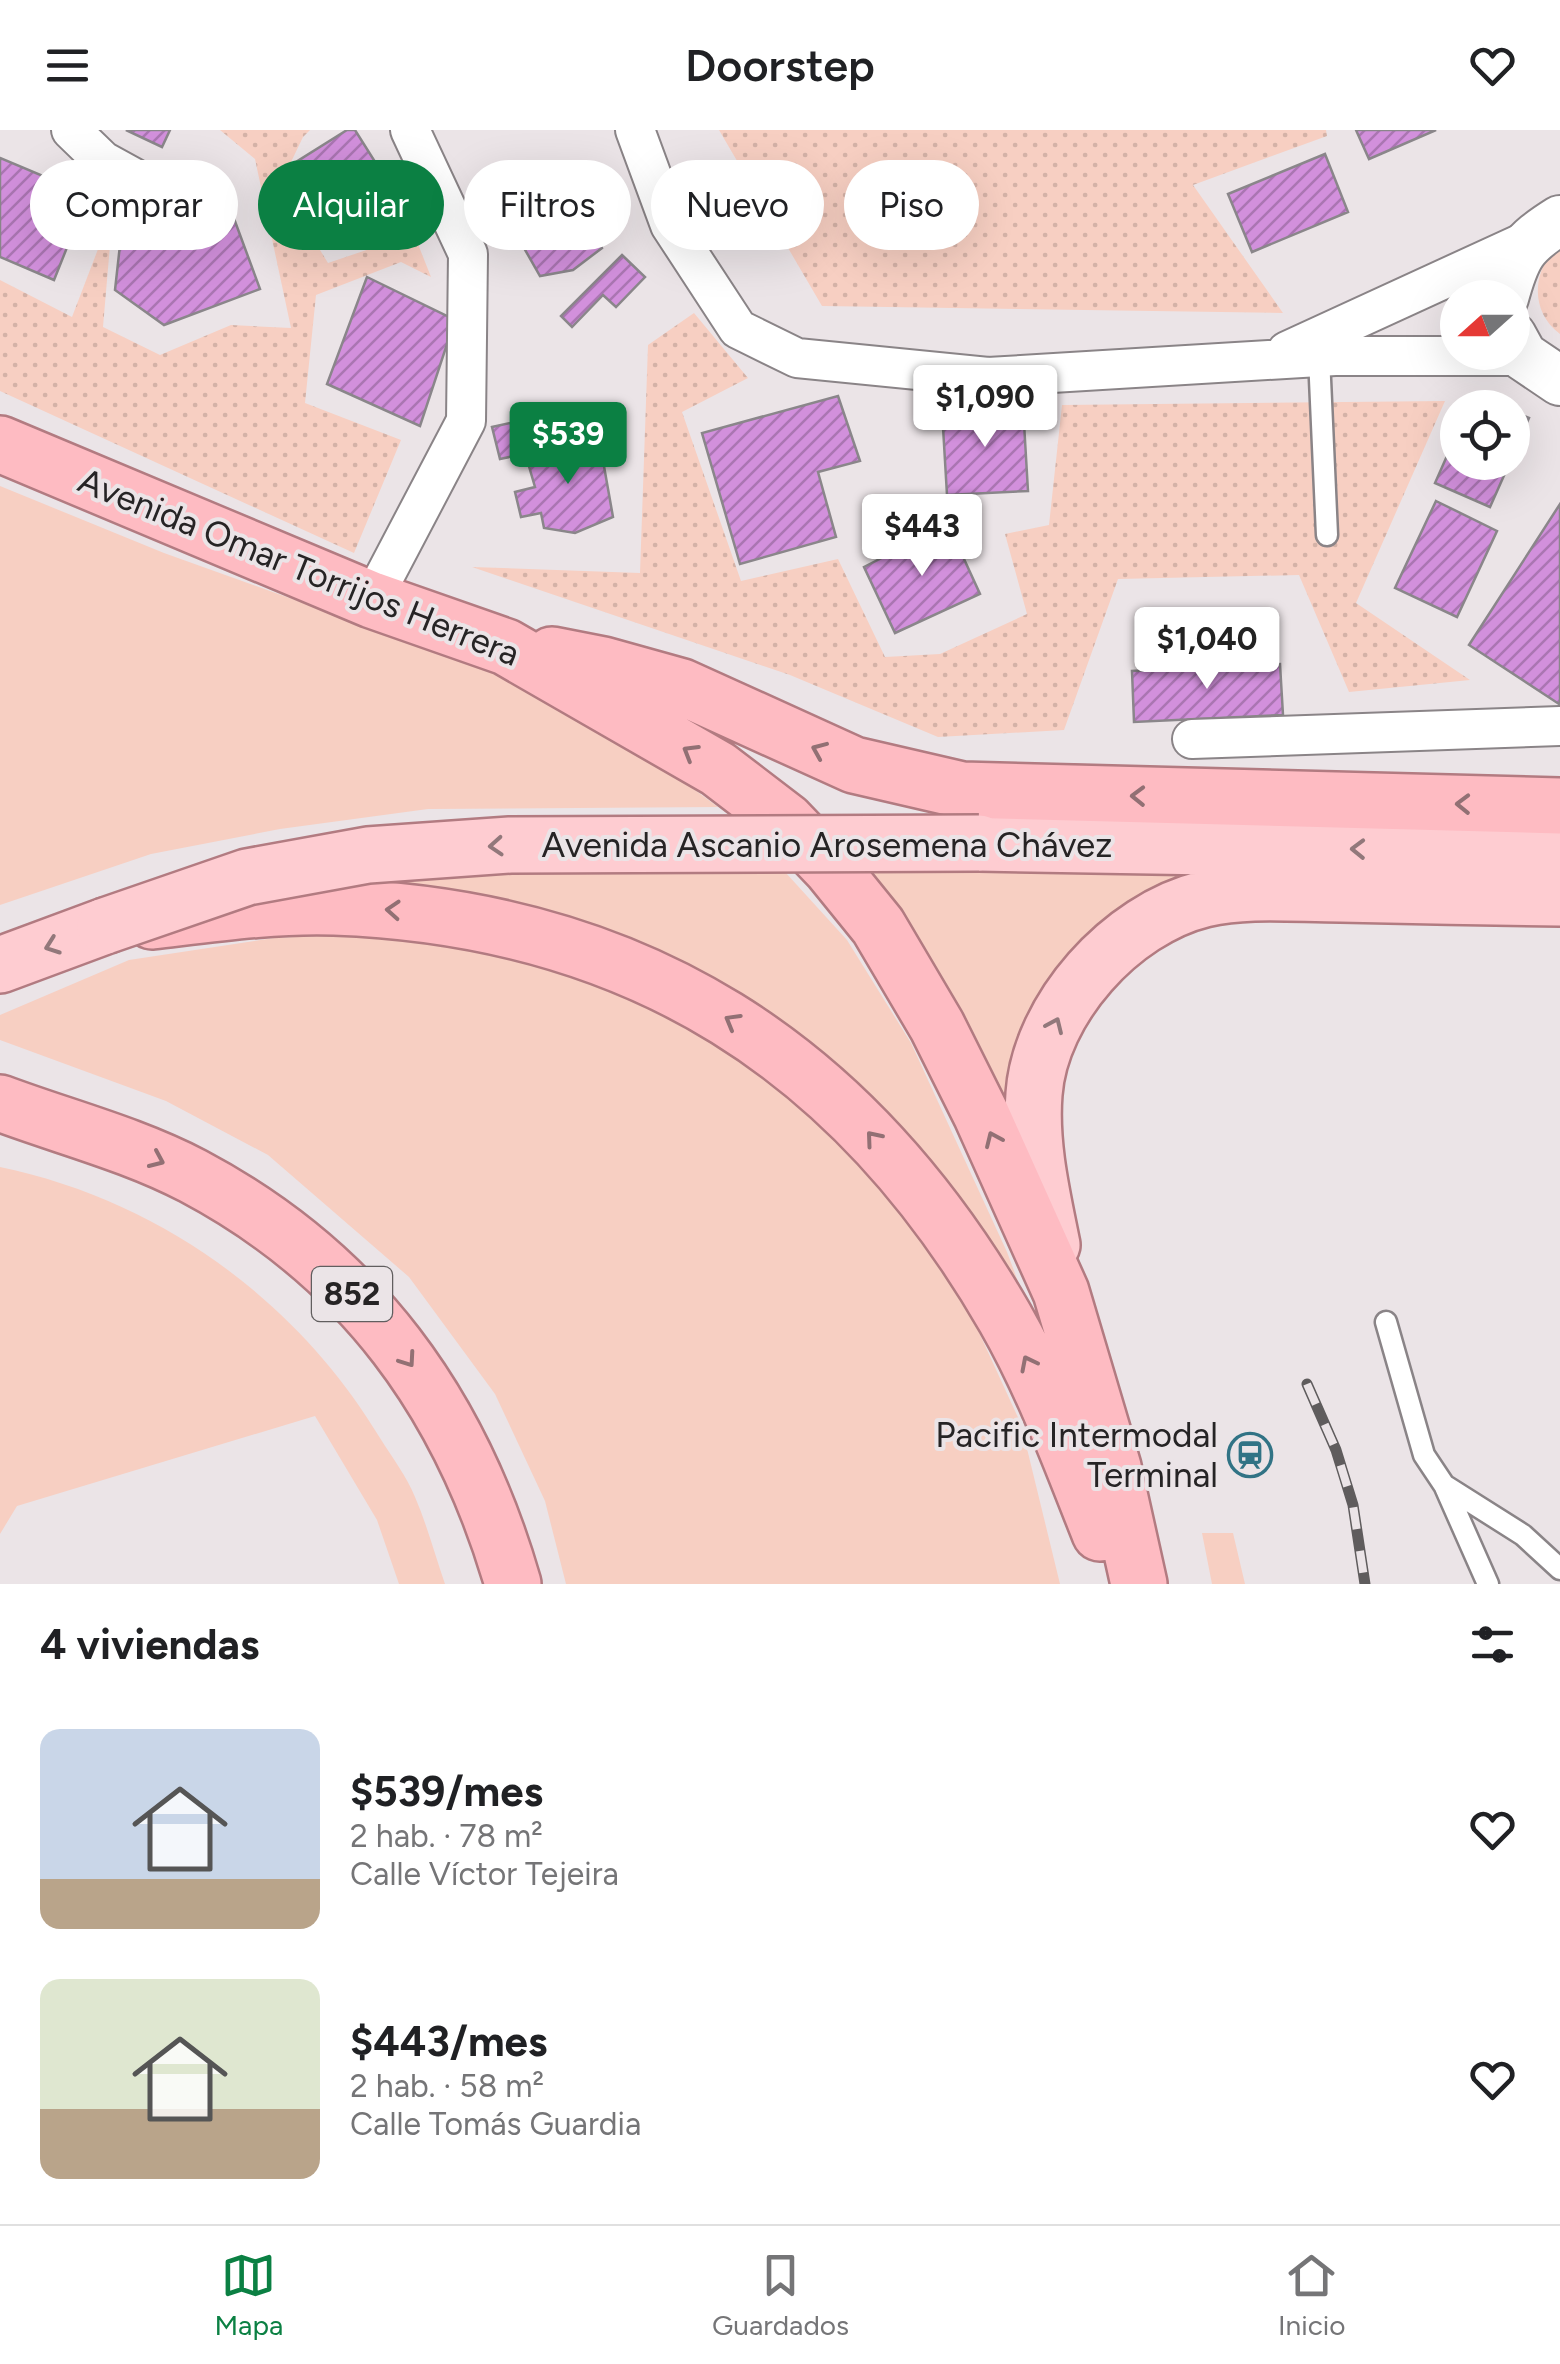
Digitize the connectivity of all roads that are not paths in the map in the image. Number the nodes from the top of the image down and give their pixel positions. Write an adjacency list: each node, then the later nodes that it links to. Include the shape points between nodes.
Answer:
1 (71, 130): 4 (street)
2 (410, 130): 12 (street, via 468,254 466,421)
3 (635, 130): 9 (street, via 670,225 738,329 797,358 988,377)
4 (101, 160)
5 (1545, 229): 6 (street, via 1513,265); 9 (street)
6 (1509, 280)
7 (1319, 358): 8 (street); 9 (street); 11 (lane)
8 (1532, 358)
9 (1262, 362)
10 (0, 444): 12 (highway, Avenida Omar Torrijos Herrera)
11 (1327, 535)
12 (372, 600): 13 (highway, Avenida Omar Torrijos Herrera)
13 (506, 647): 16 (highway, one-way to 13, via 962,790 854,766 682,687); 24 (highway, Avenida Omar Torrijos Herrera, one-way to 13, via 937,1026 878,926 831,868 786,821 718,769)
14 (1560, 726): 15 (street)
15 (1192, 739)
16 (1560, 806)
17 (1560, 853): 19 (main road, Avenida Ascanio Arosemena Chávez, one-way to 19, bridge, via 978,843 510,845 368,855 247,877)
18 (1560, 898): 24 (main road, one-way to 18, via 1037,1174 1034,1092 1058,1016 1107,954 1182,906 1241,893)
19 (105, 926): 20 (main road, Avenida Ascanio Arosemena Chávez, one-way to 20); 29 (highway, one-way to 19, bridge, via 1102,1538 1053,1416 1005,1318 956,1242 862,1124 748,1030 614,960 514,930 409,911 246,910)
20 (0, 965)
21 (0, 1104): 23 (highway)
22 (0, 1122): 23 (highway)
23 (66, 1127): 28 (highway, 852, one-way to 28, via 192,1175 305,1250 354,1296 438,1404 470,1464)
24 (1061, 1292): 30 (highway, Avenida Omar Torrijos Herrera)
25 (1386, 1322): 26 (lane, via 1424,1455)
26 (1444, 1485): 27 (lane, via 1523,1535); 31 (lane)
27 (1560, 1569)
28 (513, 1584)
29 (1113, 1584)
30 (1140, 1584)
31 (1488, 1584)

